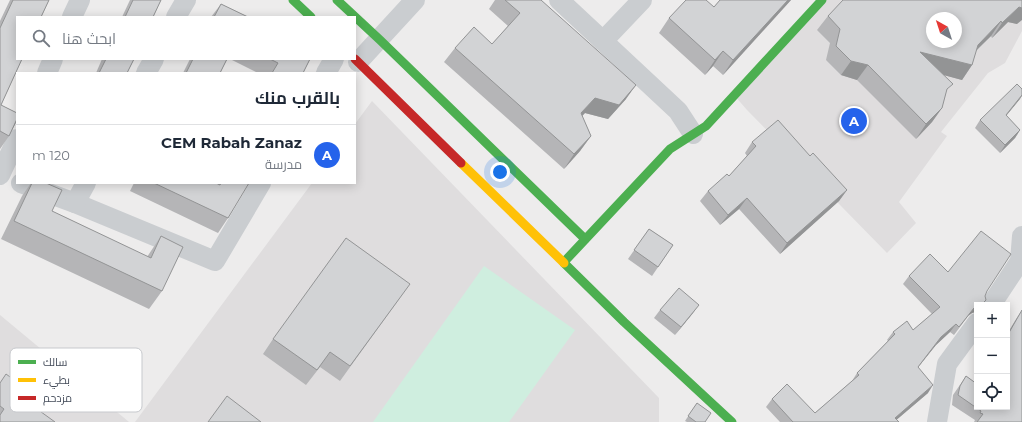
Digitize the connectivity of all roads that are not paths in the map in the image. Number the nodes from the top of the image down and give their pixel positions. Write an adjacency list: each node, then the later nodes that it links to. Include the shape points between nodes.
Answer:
1 (80, 0): 9 (street)
2 (186, 0): 10 (street)
3 (293, 0): 11 (street)
4 (337, 0): 12 (street)
5 (416, 0): 14 (street)
6 (559, 0): 15 (street)
7 (642, 0): 15 (street)
8 (822, 0): 23 (street, via 706,126)
9 (72, 16)
10 (177, 16)
11 (310, 16)
12 (354, 16)
13 (356, 18): 14 (street)
14 (380, 40): 19 (street); 32 (street)
15 (603, 41): 23 (street, via 678,111)
16 (53, 60): 20 (street)
17 (153, 60): 21 (street)
18 (333, 60): 22 (street)
19 (357, 61): 33 (street)
20 (47, 72)
21 (147, 72)
22 (327, 72)
23 (692, 134): 32 (street, via 670,149)
24 (16, 141): 25 (street)
25 (0, 175): 26 (street)
26 (16, 182)
27 (24, 184): 30 (street)
28 (86, 184): 30 (street)
29 (260, 184): 30 (street, via 215,261)
30 (76, 203)
31 (1022, 236): 34 (street)
32 (585, 239): 33 (street)
33 (564, 262): 37 (street, via 624,322)
34 (1021, 262): 35 (street)
35 (992, 302)
36 (974, 327): 38 (street, via 947,364)
37 (732, 422)
38 (938, 422)

